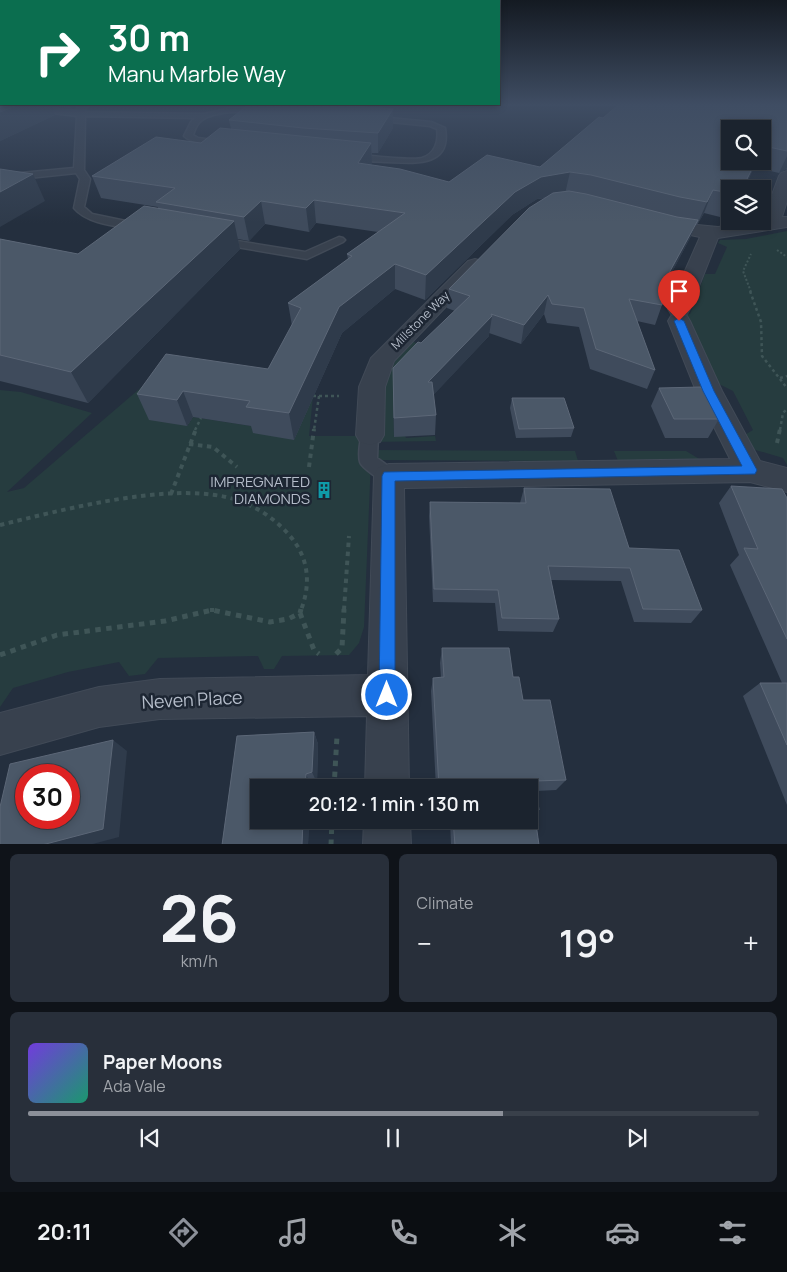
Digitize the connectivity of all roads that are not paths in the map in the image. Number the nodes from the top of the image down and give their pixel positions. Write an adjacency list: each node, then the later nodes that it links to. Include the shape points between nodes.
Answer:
1 (80, 144): 6 (lane)
2 (231, 144): 4 (lane)
3 (441, 144): 5 (lane, via 428,160)
4 (236, 145)
5 (344, 157)
6 (79, 170): 7 (lane); 11 (lane, via 85,179 80,208 84,212 111,222)
7 (2, 176)
8 (787, 176): 10 (street)
9 (643, 220): 12 (street)
10 (779, 222): 12 (street, via 736,232)
11 (150, 229)
12 (711, 233): 17 (street, via 679,315 708,391)
13 (209, 239): 14 (lane, via 307,256)
14 (339, 240)
15 (488, 252): 16 (street, Millstone Way, via 383,358 372,387)
16 (370, 435): 18 (lane, via 368,462)
17 (750, 470): 18 (street); 19 (street)
18 (388, 476): 20 (street)
19 (787, 480)
20 (387, 695): 21 (street, Neven Place, via 160,698 98,707); 22 (street)
21 (0, 734)
22 (387, 779)
23 (387, 829): 24 (street)
24 (387, 844)

